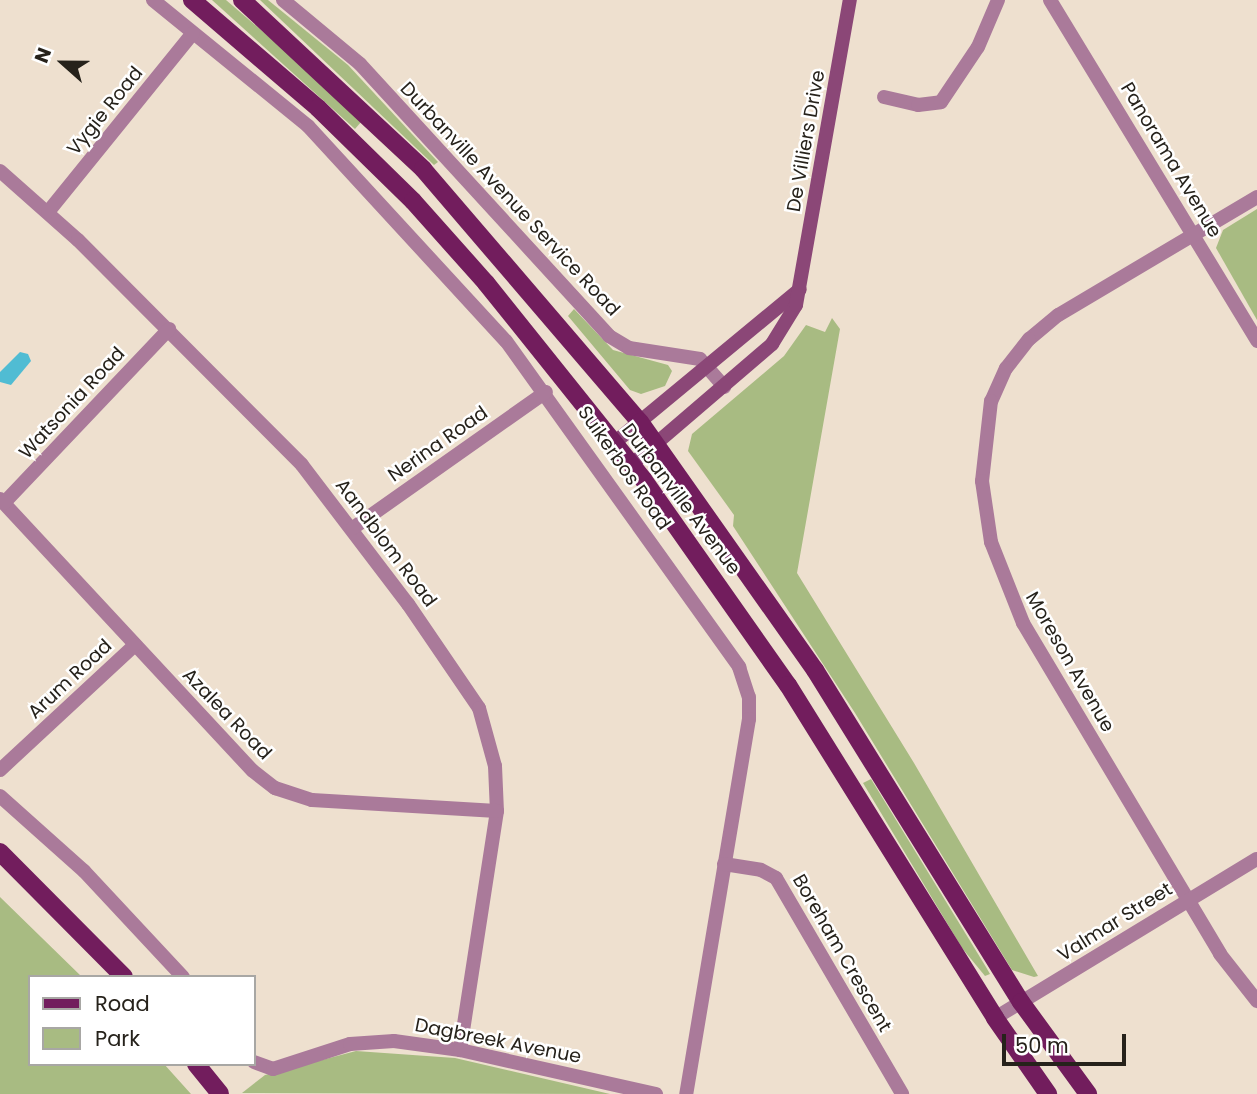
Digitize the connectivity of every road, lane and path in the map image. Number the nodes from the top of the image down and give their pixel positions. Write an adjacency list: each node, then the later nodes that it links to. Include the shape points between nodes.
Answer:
1 (153, 0): 8 (street, Suikerbos Road)
2 (192, 0): 21 (main road, Durbanville Avenue, via 318,107 413,201 486,282)
3 (242, 0): 20 (main road, Durbanville Avenue, via 423,169)
4 (283, 0): 17 (street, Durbanville Avenue Service Road, via 360,64 615,340 629,348 700,359)
5 (850, 0): 14 (street, De Villiers Drive)
6 (998, 0): 9 (street, via 978,47 941,102 918,105)
7 (1050, 0): 13 (street, Panorama Avenue)
8 (193, 33): 12 (street, Vygie Road); 19 (street, Suikerbos Road, via 308,126 506,341)
9 (884, 97)
10 (0, 171): 12 (street, Aandblom Road)
11 (1257, 197): 13 (street, Moreson Avenue)
12 (48, 212): 15 (street, Aandblom Road)
13 (1194, 237): 16 (street, Panorama Avenue); 33 (street, Moreson Avenue, via 1058,315 1029,339 994,393 983,460 987,522 1010,597)
14 (800, 289): 17 (street); 18 (street, De Villiers Drive, via 780,334)
15 (169, 329): 24 (street, Watsonia Road); 25 (street, Aandblom Road, via 302,465)
16 (1257, 341)
17 (707, 367): 18 (street, Durbanville Avenue Service Road); 20 (street)
18 (724, 387): 22 (street, De Villiers Drive)
19 (546, 391): 25 (street, Nerina Road); 32 (street, Suikerbos Road, via 743,676 749,719)
20 (640, 422): 21 (street); 22 (main road, Durbanville Avenue)
21 (614, 443): 23 (main road, Durbanville Avenue)
22 (656, 444): 23 (street, De Villiers Drive); 37 (main road, Durbanville Avenue, via 815,670)
23 (631, 465): 38 (main road, Durbanville Avenue, via 781,674)
24 (2, 501): 26 (street, Azalea Road)
25 (353, 528): 29 (street, Aandblom Road, via 479,708 491,744)
26 (135, 645): 27 (street, Arum Road); 29 (street, Azalea Road, via 253,771 287,793 325,802)
27 (0, 770)
28 (0, 796): 35 (street, via 83,871)
29 (497, 811): 39 (street, Aandblom Road)
30 (0, 852): 34 (main road)
31 (1257, 859): 33 (street, Valmar Street)
32 (724, 864): 44 (street, Suikerbos Road); 45 (street, Boreham Crescent, via 761,870 776,878)
33 (1188, 899): 36 (street, Moreson Avenue, via 1220,954); 37 (street, Valmar Street)
34 (122, 975)
35 (181, 975)
36 (1257, 1001)
37 (1021, 1002): 38 (street, Valmar Street); 47 (main road, Durbanville Avenue)
38 (995, 1018): 46 (main road, Durbanville Avenue)
39 (460, 1050): 40 (street, Dagbreek Avenue, via 365,1041 280,1068); 43 (street, Dagbreek Avenue)
40 (256, 1063)
41 (198, 1066): 42 (main road)
42 (220, 1094)
43 (656, 1094)
44 (687, 1094)
45 (902, 1094)
46 (1048, 1094)
47 (1088, 1094)

